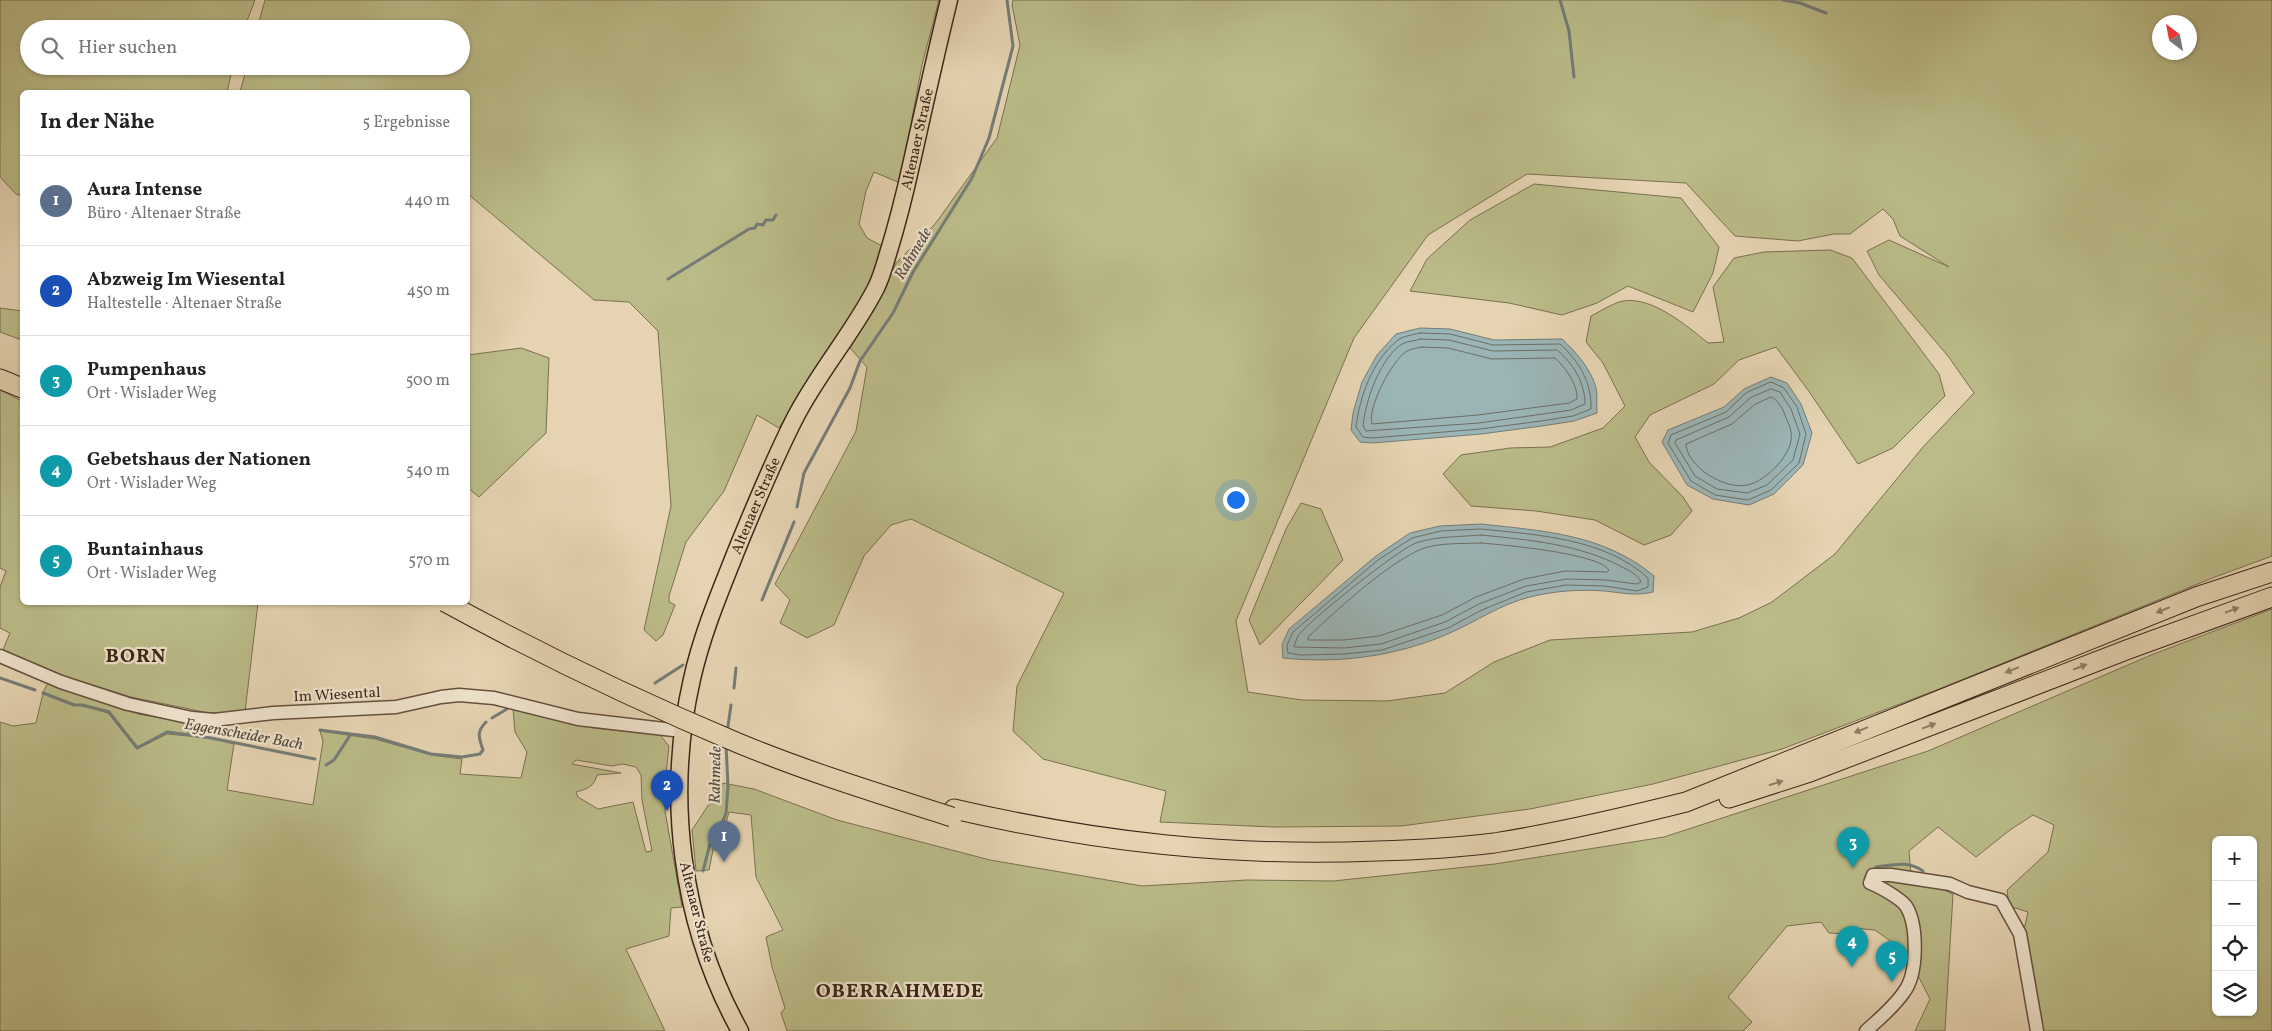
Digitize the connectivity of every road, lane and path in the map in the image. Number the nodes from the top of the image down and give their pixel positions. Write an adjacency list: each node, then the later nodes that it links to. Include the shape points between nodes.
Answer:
1 (950, 0): 11 (main road, Altenaer Straße, via 900,217 877,286 796,415 766,477 698,654)
2 (0, 370): 3 (highway)
3 (20, 377)
4 (0, 379): 5 (highway)
5 (20, 387)
6 (2272, 572): 12 (highway, one-way to 12, via 2188,600 1686,802 1603,823 1511,840 1417,850 1339,853 1201,850 1134,843)
7 (2272, 597): 12 (highway, one-way to 7, via 1022,832 1201,857 1336,859 1420,856 1570,837 1677,813 1810,772)
8 (451, 605): 12 (highway, bridge, via 600,683 739,743 851,785)
9 (470, 605): 12 (highway, via 604,676 745,740)
10 (0, 656): 11 (street, Im Wiesental, via 61,682 128,704 192,718 214,720 273,713 396,707 459,694 494,698 578,719)
11 (682, 731): 13 (main road, Altenaer Straße, via 679,809 683,860 709,963)
12 (953, 813)
13 (740, 1031)
14 (1866, 1031): 15 (street, via 1906,991 1916,956 1912,923 1905,905 1870,883 1873,875 1892,875 1950,884 2001,900 2020,934)
15 (2036, 1031)

